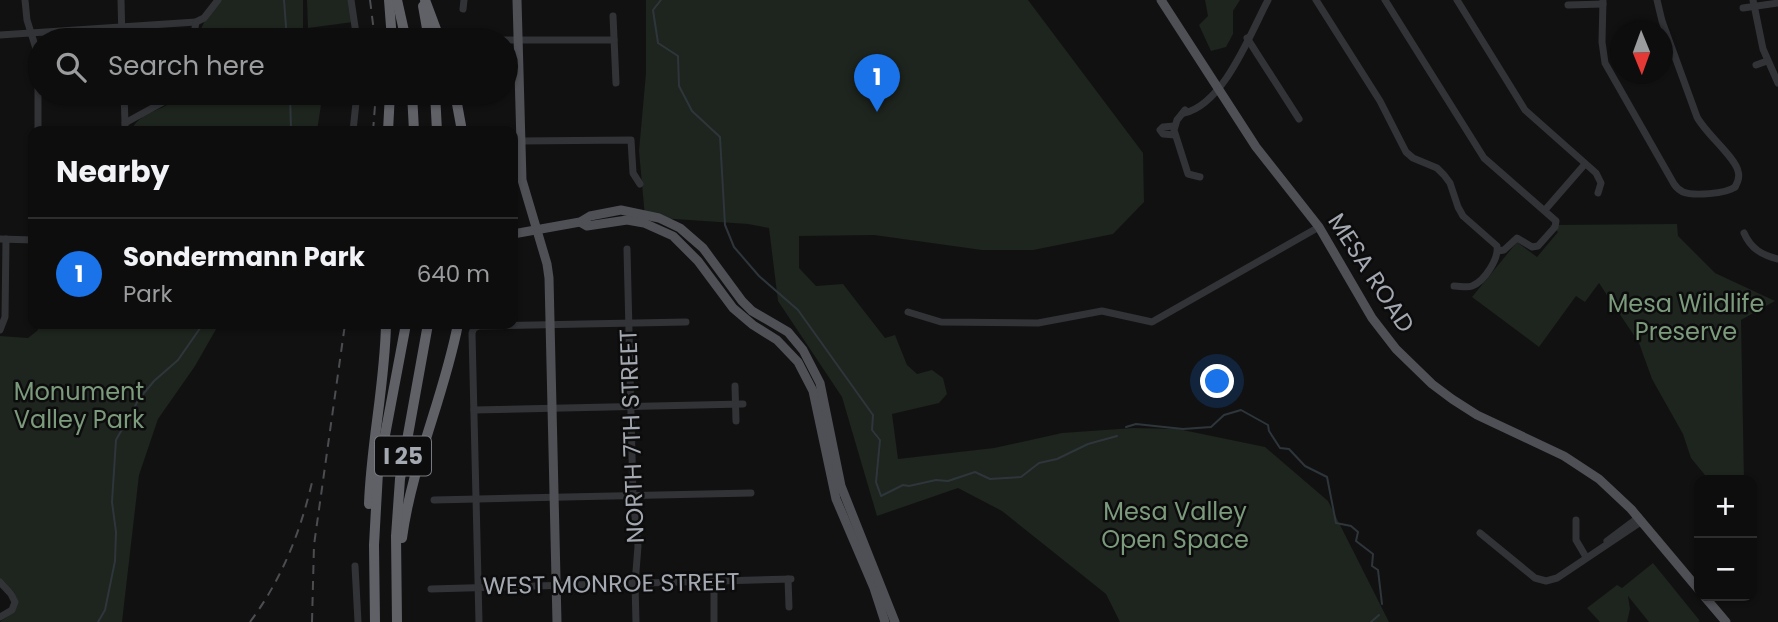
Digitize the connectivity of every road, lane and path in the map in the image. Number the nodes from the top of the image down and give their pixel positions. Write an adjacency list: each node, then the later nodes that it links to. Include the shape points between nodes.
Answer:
1 (25, 0): 24 (street)
2 (121, 0): 25 (street)
3 (218, 0): 23 (street)
4 (351, 0): 27 (street)
5 (389, 0): 28 (highway)
6 (397, 0): 29 (highway)
7 (423, 0): 30 (highway); 31 (highway)
8 (464, 0): 21 (street)
9 (517, 0): 32 (main road)
10 (1161, 0): 42 (main road, MESA ROAD)
11 (1268, 0): 35 (street)
12 (1316, 0): 74 (street, via 1406,152 1444,175 1461,212)
13 (1384, 0): 65 (street, via 1484,158)
14 (1457, 0): 61 (street, via 1525,110)
15 (1657, 0): 16 (street, via 1670,52 1701,124 1738,169 1737,189 1688,193 1674,184 1605,63)
16 (1603, 2): 19 (street)
17 (1753, 3): 18 (street); 20 (street); 38 (street)
18 (1778, 3)
19 (1568, 5)
20 (1743, 8)
21 (463, 9)
22 (613, 16): 37 (street)
23 (197, 22): 25 (street); 26 (street)
24 (30, 28)
25 (122, 28)
26 (196, 28)
27 (355, 28)
28 (391, 28)
29 (403, 28)
30 (427, 28)
31 (435, 28)
32 (518, 28)
33 (28, 33): 34 (street)
34 (0, 35)
35 (1247, 38): 42 (street); 51 (street)
36 (518, 40): 37 (street); 60 (main road)
37 (614, 40): 40 (street)
38 (1767, 61): 39 (street); 41 (street)
39 (1756, 65)
40 (616, 83)
41 (1778, 83)
42 (1219, 89): 62 (street, via 1184,113 1175,131 1186,172); 67 (main road, MESA ROAD, via 1256,147)
43 (37, 105): 52 (street)
44 (124, 105): 53 (street)
45 (157, 105): 54 (street)
46 (356, 105): 55 (street)
47 (389, 105): 56 (highway)
48 (413, 105): 57 (highway)
49 (436, 105): 58 (highway)
50 (457, 105): 59 (highway)
51 (1299, 119)
52 (37, 126)
53 (125, 126)
54 (126, 126)
55 (354, 126)
56 (388, 126)
57 (414, 126)
58 (437, 126)
59 (461, 126)
60 (521, 141): 63 (street, via 631,140 633,173); 68 (main road, via 522,180)
61 (1585, 164): 64 (street, via 1599,178); 65 (street)
62 (1200, 177)
63 (640, 184)
64 (1598, 193)
65 (1545, 210): 74 (street, via 1557,224 1540,245 1532,247 1517,238)
66 (580, 222): 68 (main road); 123 (main road, via 587,226 636,221 673,236 733,308 777,340 798,362 813,391 836,499); 124 (main road, via 621,210 671,222 703,248 741,301 788,332 803,350 820,383 846,502)
67 (1319, 227): 77 (street, via 1152,322 1102,311 1038,323 941,322); 99 (main road, MESA ROAD, via 1383,333 1432,384 1477,415 1581,466)
68 (537, 230): 69 (main road); 80 (main road, via 548,270)
69 (518, 233)
70 (1744, 233): 75 (street, via 1749,244)
71 (3, 239): 72 (street); 87 (street, via 5,317)
72 (28, 239)
73 (627, 249): 78 (street, NORTH 7TH STREET)
74 (1498, 251): 76 (street, via 1478,282)
75 (1778, 259)
76 (1454, 285)
77 (908, 312)
78 (628, 322): 79 (street); 80 (street); 90 (street, NORTH 7TH STREET)
79 (686, 322)
80 (551, 324): 81 (street); 91 (main road)
81 (518, 325)
82 (386, 329): 103 (highway, via 370,478)
83 (405, 329): 103 (highway, I 25, via 378,472)
84 (427, 329): 112 (highway, I 25, via 400,479)
85 (457, 329): 112 (highway, via 408,496)
86 (474, 329): 92 (street)
87 (0, 330)
88 (735, 386): 89 (street)
89 (739, 404): 90 (street); 93 (street)
90 (631, 407): 91 (street); 95 (street, NORTH 7TH STREET)
91 (553, 408): 92 (street); 96 (main road)
92 (474, 410): 98 (street)
93 (736, 421)
94 (751, 493): 95 (street)
95 (633, 496): 96 (street); 107 (street, NORTH 7TH STREET, via 638,546)
96 (555, 497): 98 (street); 109 (main road)
97 (435, 500): 98 (street)
98 (477, 500): 110 (street)
99 (1641, 519): 102 (street); 108 (main road, MESA ROAD)
100 (1576, 520): 102 (street, via 1576,540)
101 (1480, 533): 102 (street, via 1543,581 1557,578)
102 (1586, 557)
103 (373, 564): 117 (highway, I 25)
104 (355, 566): 116 (street)
105 (0, 582): 115 (street, via 15,602 12,610)
106 (713, 582): 107 (street, WEST MONROE STREET); 114 (street, WEST MONROE STREET, via 790,579); 122 (street)
107 (635, 584): 109 (street, WEST MONROE STREET); 121 (street, NORTH 7TH STREET)
108 (1694, 584)
109 (556, 586): 110 (street, WEST MONROE STREET); 120 (main road)
110 (477, 587): 111 (street, WEST MONROE STREET); 119 (street)
111 (430, 589)
112 (397, 590): 118 (highway, I 25)
113 (1708, 601): 125 (main road)
114 (789, 607)
115 (0, 617)
116 (358, 622)
117 (375, 622)
118 (397, 622)
119 (479, 622)
120 (557, 622)
121 (636, 622)
122 (715, 622)
123 (885, 622)
124 (895, 622)
125 (1726, 622)

